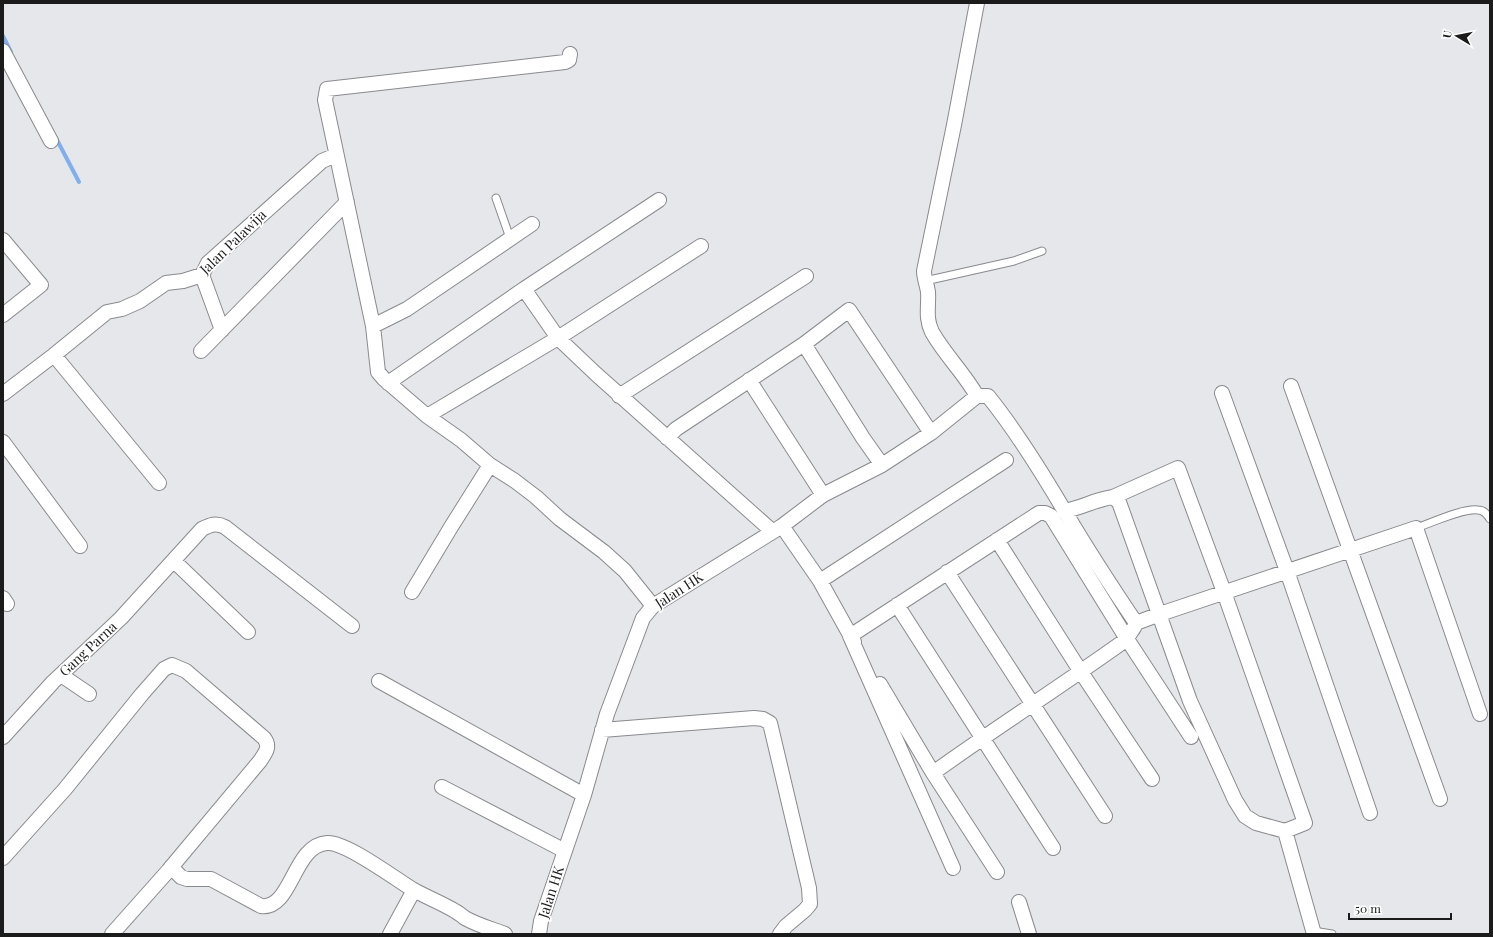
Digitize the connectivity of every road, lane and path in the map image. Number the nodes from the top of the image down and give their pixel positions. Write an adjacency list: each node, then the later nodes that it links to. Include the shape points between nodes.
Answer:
1 (977, 3): 16 (street)
2 (3, 51): 4 (street)
3 (570, 54): 5 (street, via 569,60 565,62 331,87 327,89 325,100)
4 (51, 141)
5 (336, 155): 8 (street); 14 (street, Jalan Palawija, via 322,161 228,244 208,263)
6 (496, 198): 10 (lane)
7 (659, 200): 17 (street)
8 (347, 202): 19 (street); 20 (street)
9 (532, 224): 10 (street)
10 (510, 238): 19 (street, via 407,308)
11 (3, 240): 18 (street, via 42,285)
12 (702, 246): 21 (street)
13 (1042, 251): 16 (lane, via 1014,261)
14 (202, 275): 20 (street); 24 (street, Jalan Palawija, via 166,283 140,301 107,312)
15 (806, 276): 30 (street)
16 (924, 281): 31 (street, via 928,291 927,316 932,331)
17 (524, 289): 21 (street); 26 (street)
18 (3, 315)
19 (373, 326): 26 (street, via 378,372)
20 (222, 330): 23 (street)
21 (558, 338): 30 (street); 32 (street)
22 (804, 344): 25 (street); 33 (street, via 849,310); 38 (street)
23 (201, 351)
24 (54, 355): 29 (street, Jalan Palawija); 39 (street)
25 (749, 380): 34 (street, via 676,429); 40 (street)
26 (388, 383): 32 (street)
27 (1292, 386): 48 (street)
28 (1222, 393): 50 (street)
29 (3, 394)
30 (619, 396): 34 (street)
31 (977, 396): 33 (street, Jalan HK); 42 (street, via 988,396 1004,416)
32 (427, 416): 37 (street)
33 (931, 433): 38 (street, Jalan HK)
34 (667, 438): 44 (street)
35 (3, 442): 47 (street)
36 (1006, 460): 52 (street)
37 (490, 465): 53 (street); 56 (street, via 520,485 604,552 625,571)
38 (882, 465): 40 (street, Jalan HK)
39 (159, 483)
40 (823, 495): 44 (street, Jalan HK)
41 (1113, 497): 42 (street, via 1101,498 1089,505); 54 (street, via 1178,468); 57 (street, via 1119,502)
42 (1064, 511): 58 (street)
43 (1490, 519): 45 (lane, via 1486,512 1468,511)
44 (777, 528): 52 (street); 56 (street, Jalan HK)
45 (1416, 528): 48 (street); 68 (street)
46 (997, 540): 51 (street); 62 (street, via 1039,513 1052,516); 63 (street)
47 (80, 546)
48 (1350, 550): 50 (street); 77 (street)
49 (174, 561): 59 (street, Gang Parna, via 202,529 211,524 220,524); 60 (street); 64 (street, Gang Parna, via 121,618)
50 (1287, 571): 54 (street); 78 (street)
51 (947, 572): 55 (street); 67 (street)
52 (820, 581): 61 (street)
53 (412, 592)
54 (1224, 592): 57 (street); 80 (street, via 1305,823)
55 (897, 605): 61 (street); 72 (street)
56 (653, 606): 69 (street, Jalan HK, via 643,618)
57 (1160, 614): 58 (street); 80 (street, via 1190,701 1235,800 1245,816 1256,823)
58 (1136, 623): 62 (street)
59 (352, 626)
60 (248, 632)
61 (850, 636): 73 (street); 85 (street)
62 (1127, 639): 63 (street); 71 (street)
63 (1081, 672): 67 (street); 74 (street)
64 (61, 675): 66 (street); 70 (street, Gang Parna)
65 (379, 681): 76 (street)
66 (90, 694)
67 (1033, 704): 72 (street); 79 (street)
68 (1480, 714)
69 (602, 730): 76 (street, Jalan HK); 94 (street, via 754,718 770,723 810,898 810,904)
70 (3, 737)
71 (1191, 737)
72 (982, 738): 73 (street); 81 (street)
73 (933, 773): 86 (street)
74 (1152, 779)
75 (442, 787): 82 (street)
76 (584, 795): 82 (street, Jalan HK)
77 (1440, 799)
78 (1370, 814)
79 (1105, 816)
80 (1285, 831): 89 (street)
81 (1052, 848)
82 (565, 851): 93 (street, Jalan HK)
83 (3, 858): 84 (street, via 65,789 146,689 164,669 172,665 186,671 264,738 268,749)
84 (171, 867): 87 (street, via 181,877 211,879 266,907 279,899 309,850 327,842 359,855); 90 (street)
85 (953, 868)
86 (997, 872)
87 (414, 890): 91 (street); 92 (street, via 466,918)
88 (1018, 902): 95 (street)
89 (1313, 932): 96 (lane)
90 (112, 934)
91 (390, 934)
92 (505, 934)
93 (539, 934)
94 (780, 934)
95 (1029, 934)
96 (1332, 934)

